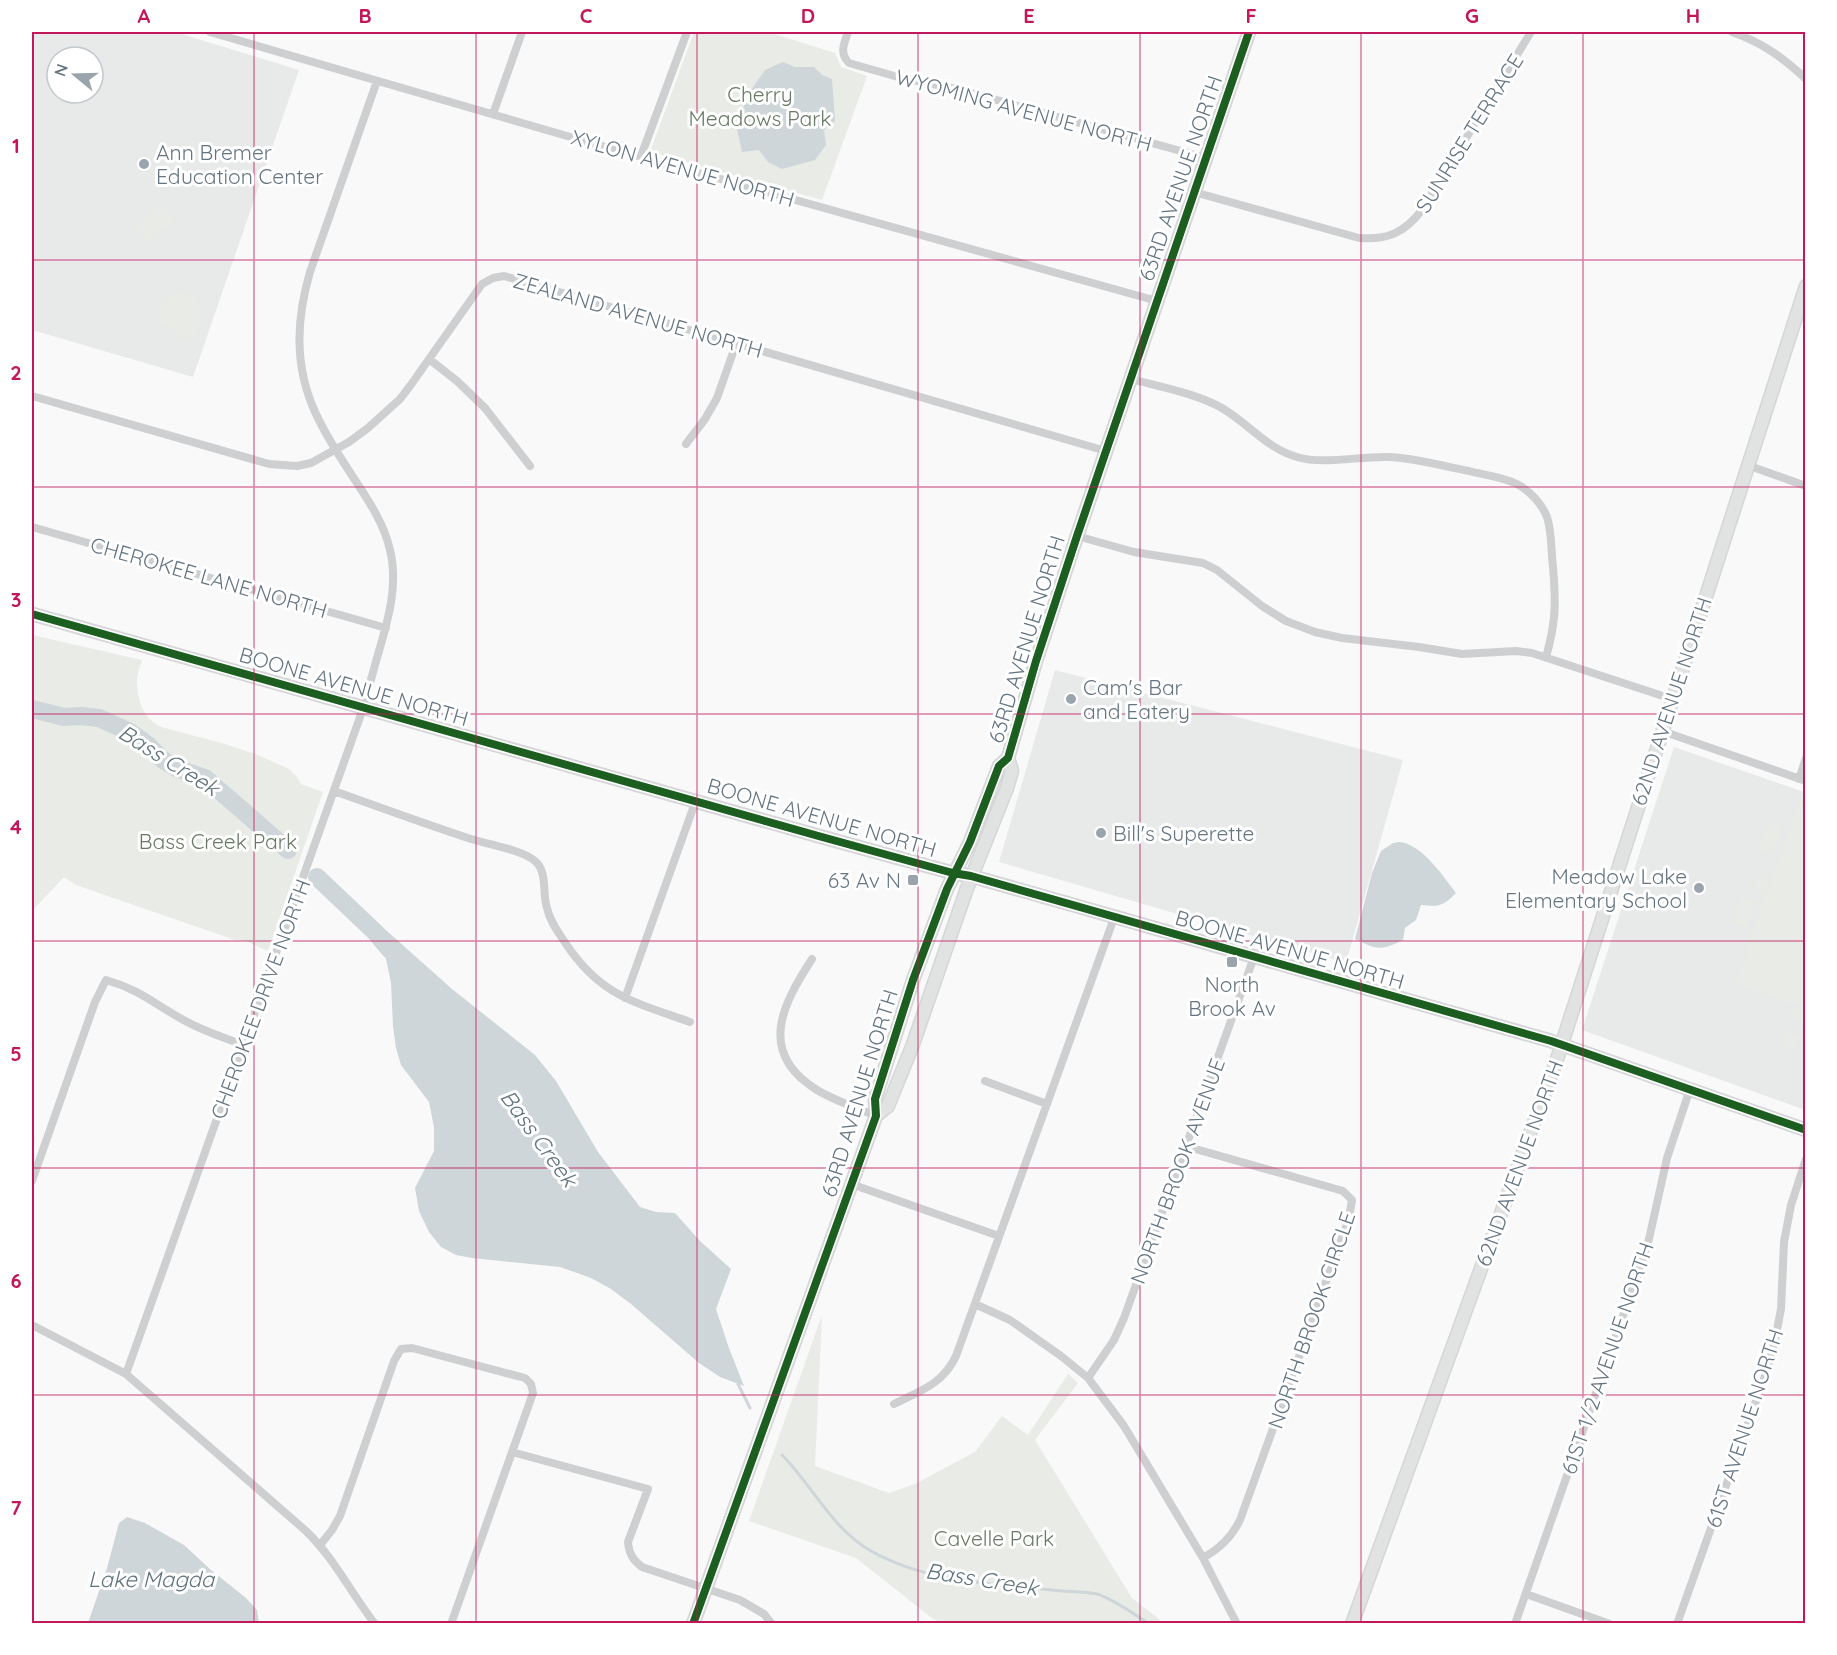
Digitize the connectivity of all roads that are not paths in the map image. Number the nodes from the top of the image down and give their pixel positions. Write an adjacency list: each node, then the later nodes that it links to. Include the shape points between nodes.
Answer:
1 (210, 32): 9 (street, XYLON AVENUE NORTH)
2 (522, 32): 10 (street)
3 (687, 32): 11 (street)
4 (848, 32): 12 (street, WYOMING AVENUE NORTH, via 842,49 849,63)
5 (1249, 32): 12 (street, 63RD AVENUE NORTH)
6 (1531, 32): 13 (street, SUNRISE TERRACE, via 1422,210 1413,222 1389,237 1359,238)
7 (1732, 32): 8 (street, via 1768,48)
8 (1806, 79)
9 (377, 81): 10 (street, XYLON AVENUE NORTH); 21 (street, CHEROKEE DRIVE NORTH, via 302,300 300,358 306,386 315,413)
10 (493, 114): 11 (street, XYLON AVENUE NORTH)
11 (641, 156): 15 (street, XYLON AVENUE NORTH)
12 (1206, 158): 13 (street, 63RD AVENUE NORTH)
13 (1194, 192): 15 (street, 63RD AVENUE NORTH)
14 (1806, 286): 23 (street, 62ND AVENUE NORTH)
15 (1157, 301): 18 (street, 63RD AVENUE NORTH)
16 (736, 344): 17 (street, ZEALAND AVENUE NORTH, via 504,276 482,284); 20 (street, via 717,398); 22 (street, ZEALAND AVENUE NORTH)
17 (429, 359): 21 (street, ZEALAND AVENUE NORTH, via 385,414); 24 (street, via 479,401)
18 (1131, 379): 22 (street, 63RD AVENUE NORTH); 30 (street, via 1210,401 1262,440 1300,458 1364,456 1415,460 1503,479 1530,493 1547,517 1550,532 1556,611)
19 (32, 396): 21 (street, ZEALAND AVENUE NORTH, via 269,464 297,466)
20 (686, 444)
21 (336, 450): 29 (street, CHEROKEE DRIVE NORTH, via 374,510 391,551 393,594)
22 (1106, 451): 27 (street, 63RD AVENUE NORTH)
23 (1747, 465): 25 (street); 31 (street, 62ND AVENUE NORTH)
24 (530, 466)
25 (1806, 486)
26 (32, 527): 29 (street, CHEROKEE LANE NORTH)
27 (1077, 536): 30 (street, via 1134,552 1203,563 1286,621 1315,632 1462,654 1516,651); 34 (street, 63RD AVENUE NORTH)
28 (32, 614): 32 (street, BOONE AVENUE NORTH)
29 (386, 627): 32 (street, CHEROKEE DRIVE NORTH)
30 (1546, 657): 31 (street)
31 (1672, 699): 33 (street, 62ND AVENUE NORTH)
32 (363, 707): 37 (street, CHEROKEE DRIVE NORTH); 38 (street, BOONE AVENUE NORTH)
33 (1662, 731): 36 (street); 46 (street, 62ND AVENUE NORTH)
34 (1008, 758): 39 (street, 63RD AVENUE NORTH, via 999,766 970,842); 40 (street, 63RD AVENUE NORTH, via 1010,780)
35 (1806, 758): 36 (street)
36 (1802, 780)
37 (334, 791): 44 (street, via 534,859 542,873 552,923 584,968); 47 (street, CHEROKEE DRIVE NORTH)
38 (696, 800): 39 (street, BOONE AVENUE NORTH); 44 (street)
39 (953, 873): 40 (street, BOONE AVENUE NORTH); 51 (street, 63RD AVENUE NORTH, via 894,1038 875,1099)
40 (972, 876): 41 (street, BOONE AVENUE NORTH); 51 (street, 63RD AVENUE NORTH, via 912,1047 888,1106)
41 (1114, 918): 42 (street, BOONE AVENUE NORTH); 50 (street)
42 (1254, 957): 46 (street, BOONE AVENUE NORTH); 53 (street, NORTH BROOK AVENUE)
43 (812, 959): 51 (street, via 785,1007 780,1038 784,1054 803,1081)
44 (625, 998): 45 (street)
45 (690, 1022)
46 (1562, 1044): 49 (street, BOONE AVENUE NORTH); 74 (street, 62ND AVENUE NORTH)
47 (244, 1045): 55 (street, via 202,1030 143,994 106,980); 61 (street, CHEROKEE DRIVE NORTH)
48 (984, 1082): 50 (street)
49 (1690, 1089): 52 (street, BOONE AVENUE NORTH); 68 (street, 61ST 1/2 AVENUE NORTH, via 1667,1158 1638,1273)
50 (1047, 1104): 58 (street)
51 (876, 1116): 57 (street, 63RD AVENUE NORTH)
52 (1806, 1130)
53 (1185, 1146): 62 (street, NORTH BROOK AVENUE, via 1124,1318); 66 (street, NORTH BROOK CIRCLE, via 1343,1191 1352,1200 1349,1218 1240,1520 1225,1543)
54 (1806, 1159): 77 (street, 61ST AVENUE NORTH, via 1784,1242 1781,1309 1773,1350)
55 (35, 1162): 56 (street)
56 (32, 1181)
57 (851, 1184): 58 (street); 67 (street, 63RD AVENUE NORTH)
58 (999, 1236): 59 (street)
59 (975, 1304): 62 (street, via 1010,1320); 63 (street, via 945,1375)
60 (32, 1325): 61 (street)
61 (126, 1374): 65 (street)
62 (1088, 1378): 66 (street, via 1124,1426)
63 (894, 1404)
64 (512, 1452): 65 (street, via 533,1393 525,1378 412,1348 402,1349 394,1361 340,1516); 67 (street, via 648,1489 628,1542 633,1560 642,1567); 70 (street)
65 (320, 1545): 69 (street)
66 (1203, 1558): 73 (street)
67 (706, 1589): 71 (street, 63RD AVENUE NORTH); 72 (street, via 752,1606)
68 (1526, 1594): 75 (street, 61ST 1/2 AVENUE NORTH); 76 (street)
69 (375, 1623)
70 (451, 1623)
71 (693, 1623)
72 (772, 1623)
73 (1237, 1623)
74 (1352, 1623)
75 (1515, 1623)
76 (1610, 1623)
77 (1677, 1623)

